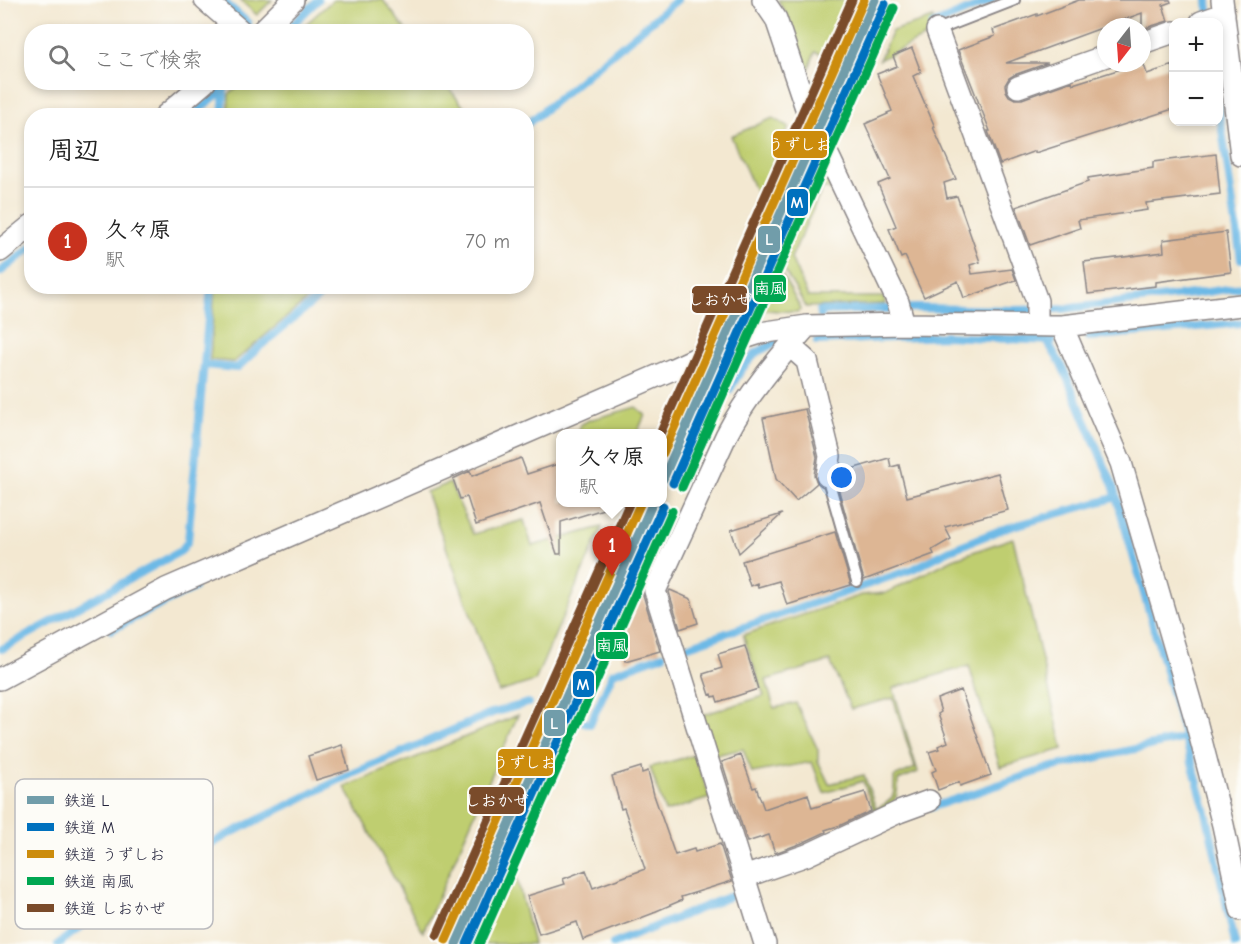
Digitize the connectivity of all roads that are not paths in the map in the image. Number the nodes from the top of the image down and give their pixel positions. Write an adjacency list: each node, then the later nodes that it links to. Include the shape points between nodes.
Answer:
1 (205, 0): 6 (street)
2 (294, 0): 7 (street)
3 (763, 0): 19 (street, via 776,19 807,111)
4 (1014, 0): 8 (lane)
5 (1213, 15): 15 (street)
6 (233, 24)
7 (269, 24)
8 (937, 30): 20 (street)
9 (1169, 33): 10 (street)
10 (1151, 40)
11 (1097, 59): 12 (street)
12 (1018, 87)
13 (196, 90): 14 (street)
14 (174, 108)
15 (1241, 155)
16 (24, 232): 17 (street)
17 (0, 251)
18 (1241, 305): 22 (street)
19 (901, 313): 20 (street); 21 (street)
20 (1037, 315): 22 (street)
21 (807, 326): 23 (street); 26 (street, via 760,333 722,345 166,589)
22 (1062, 326): 29 (street, via 1121,463 1196,721)
23 (790, 346): 24 (street, via 807,361 830,456); 28 (street, via 735,419 655,591)
24 (827, 476): 25 (lane)
25 (857, 581)
26 (0, 679)
27 (929, 801): 28 (street, via 807,855)
28 (744, 877): 30 (street)
29 (1241, 910)
30 (765, 944)

